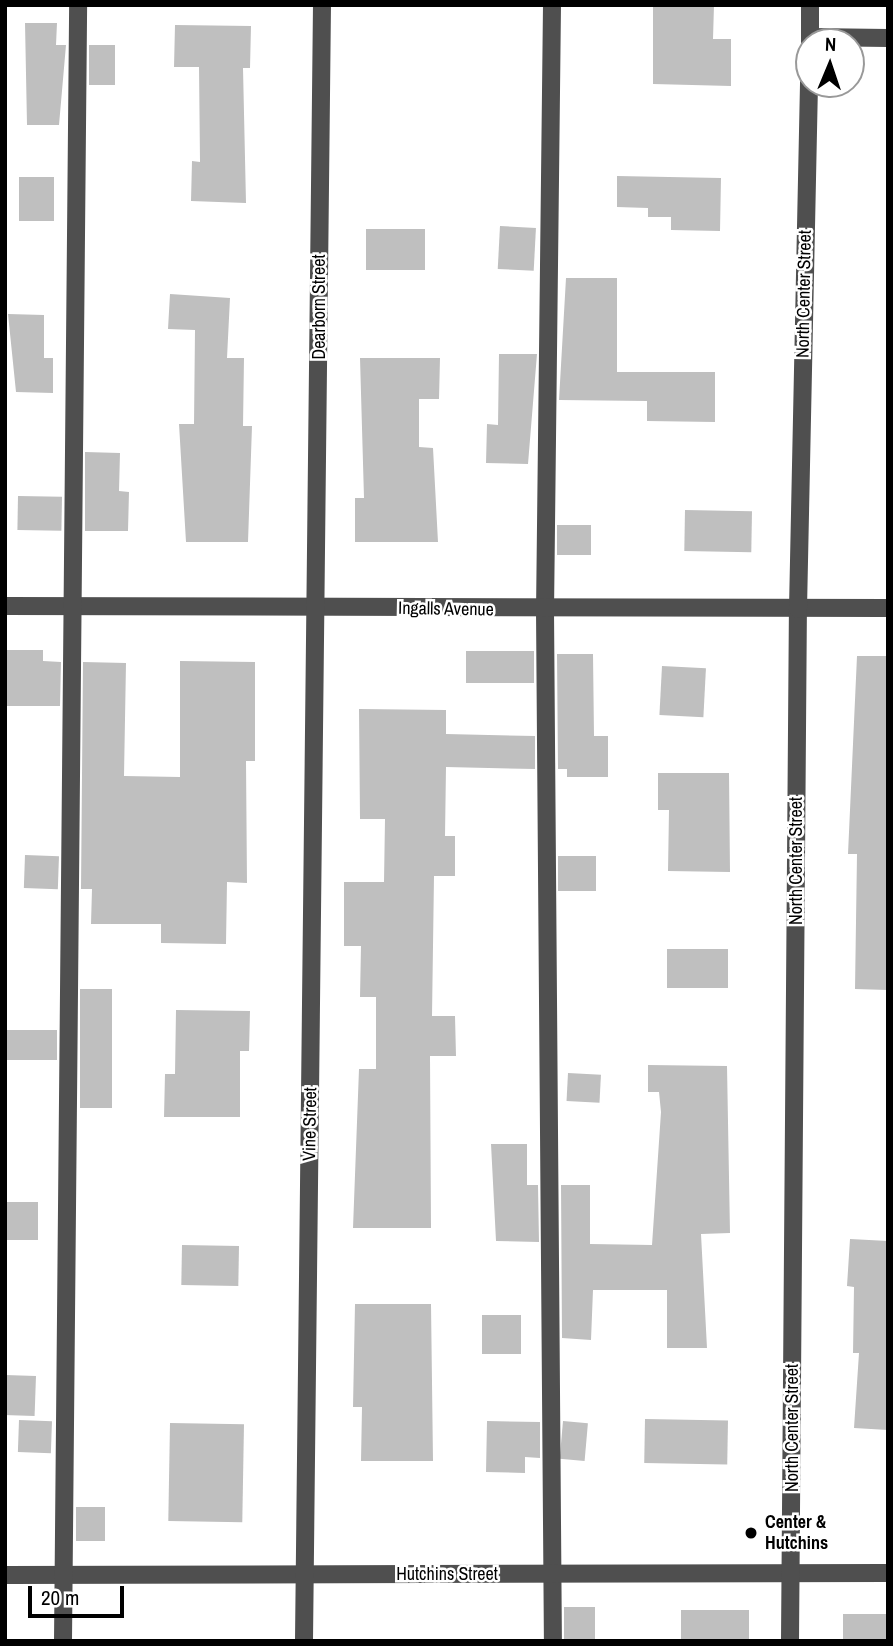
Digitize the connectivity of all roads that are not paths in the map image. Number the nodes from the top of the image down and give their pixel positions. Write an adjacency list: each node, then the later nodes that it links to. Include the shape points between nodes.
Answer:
1 (78, 5): 10 (street)
2 (321, 5): 11 (street, Dearborn Street)
3 (552, 5): 14 (street)
4 (810, 5): 5 (street)
5 (810, 28)
6 (888, 38): 7 (street)
7 (865, 39)
8 (809, 98): 12 (street, North Center Street)
9 (5, 606): 10 (street, Ingalls Avenue)
10 (72, 607): 11 (street, Ingalls Avenue); 20 (street)
11 (317, 608): 14 (street, Ingalls Avenue); 17 (street, Vine Street)
12 (798, 608): 13 (street, Ingalls Avenue); 14 (street, Ingalls Avenue); 15 (street, North Center Street)
13 (888, 608)
14 (545, 610): 18 (street)
15 (790, 1573): 16 (street, Hutchins Street); 18 (street, Hutchins Street); 24 (street, North Center Street)
16 (888, 1573)
17 (304, 1574): 18 (street, Hutchins Street); 20 (street, Hutchins Street); 22 (street, Vine Street)
18 (554, 1574): 23 (street)
19 (5, 1575): 20 (street, Hutchins Street)
20 (64, 1575): 21 (street)
21 (63, 1641)
22 (304, 1641)
23 (553, 1641)
24 (790, 1641)

